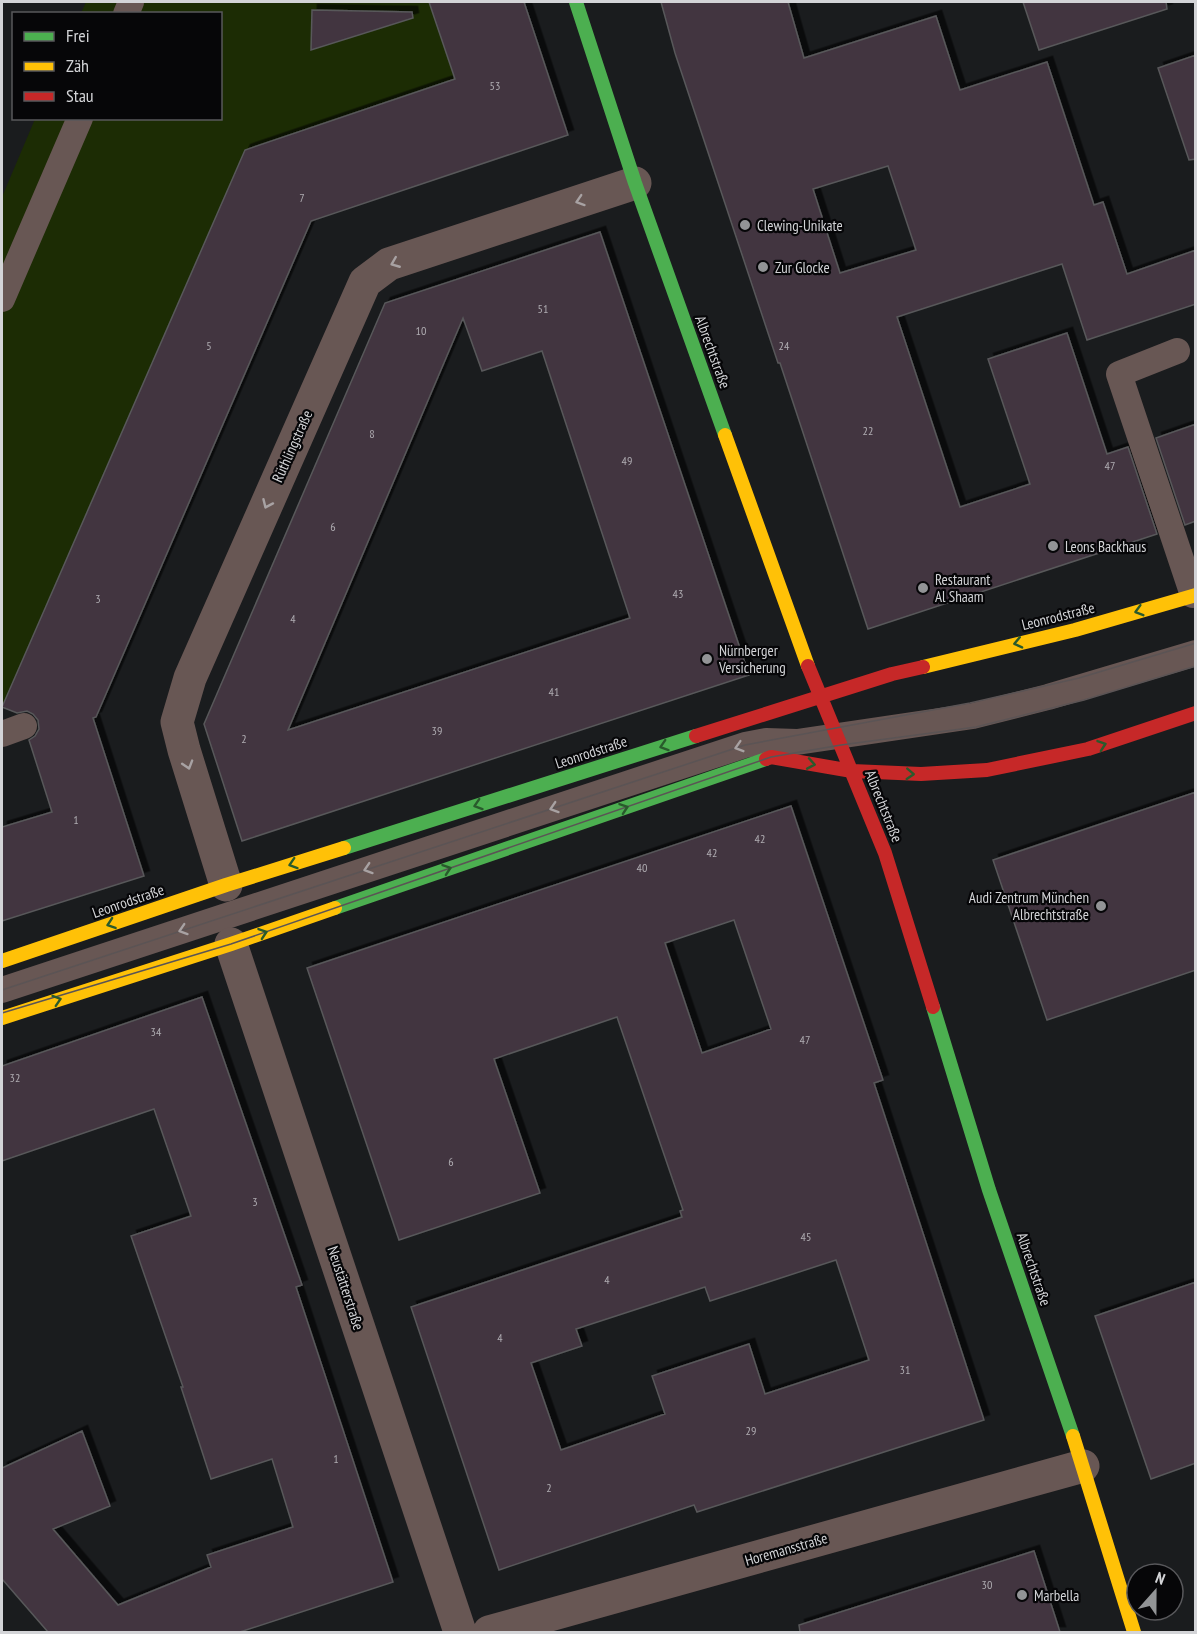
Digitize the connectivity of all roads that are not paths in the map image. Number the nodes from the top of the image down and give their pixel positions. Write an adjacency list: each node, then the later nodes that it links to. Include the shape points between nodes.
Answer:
1 (576, 2): 3 (main road, Albrechtstraße)
2 (79, 120): 4 (lane)
3 (635, 183): 8 (main road, Albrechtstraße); 14 (street, Rüthlingstraße, one-way to 14, via 389,264 365,282 180,708 177,722 184,750)
4 (2, 299)
5 (1177, 351): 6 (lane, via 1119,374)
6 (1194, 595): 8 (main road, Leonrodstraße, one-way to 8)
7 (1196, 652): 10 (lane, via 973,716)
8 (820, 696): 10 (main road, Albrechtstraße); 14 (main road, Leonrodstraße, one-way to 14)
9 (1196, 713): 13 (main road, one-way to 9, via 921,774 987,770 1088,749)
10 (837, 737): 11 (lane); 13 (main road, Albrechtstraße)
11 (796, 742): 12 (lane); 17 (lane, one-way to 17, via 745,745)
12 (771, 757): 13 (main road, one-way to 13); 15 (main road, one-way to 12)
13 (852, 771): 19 (main road, Albrechtstraße, via 885,853 989,1191)
14 (226, 885): 16 (main road, Leonrodstraße, one-way to 16)
15 (231, 944): 18 (main road, one-way to 15); 20 (street, Neustätterstraße)
16 (2, 961)
17 (2, 990)
18 (2, 1018)
19 (1083, 1466): 21 (street, Horemansstraße); 22 (main road, Albrechtstraße)
20 (460, 1632)
21 (489, 1632)
22 (1134, 1632)

